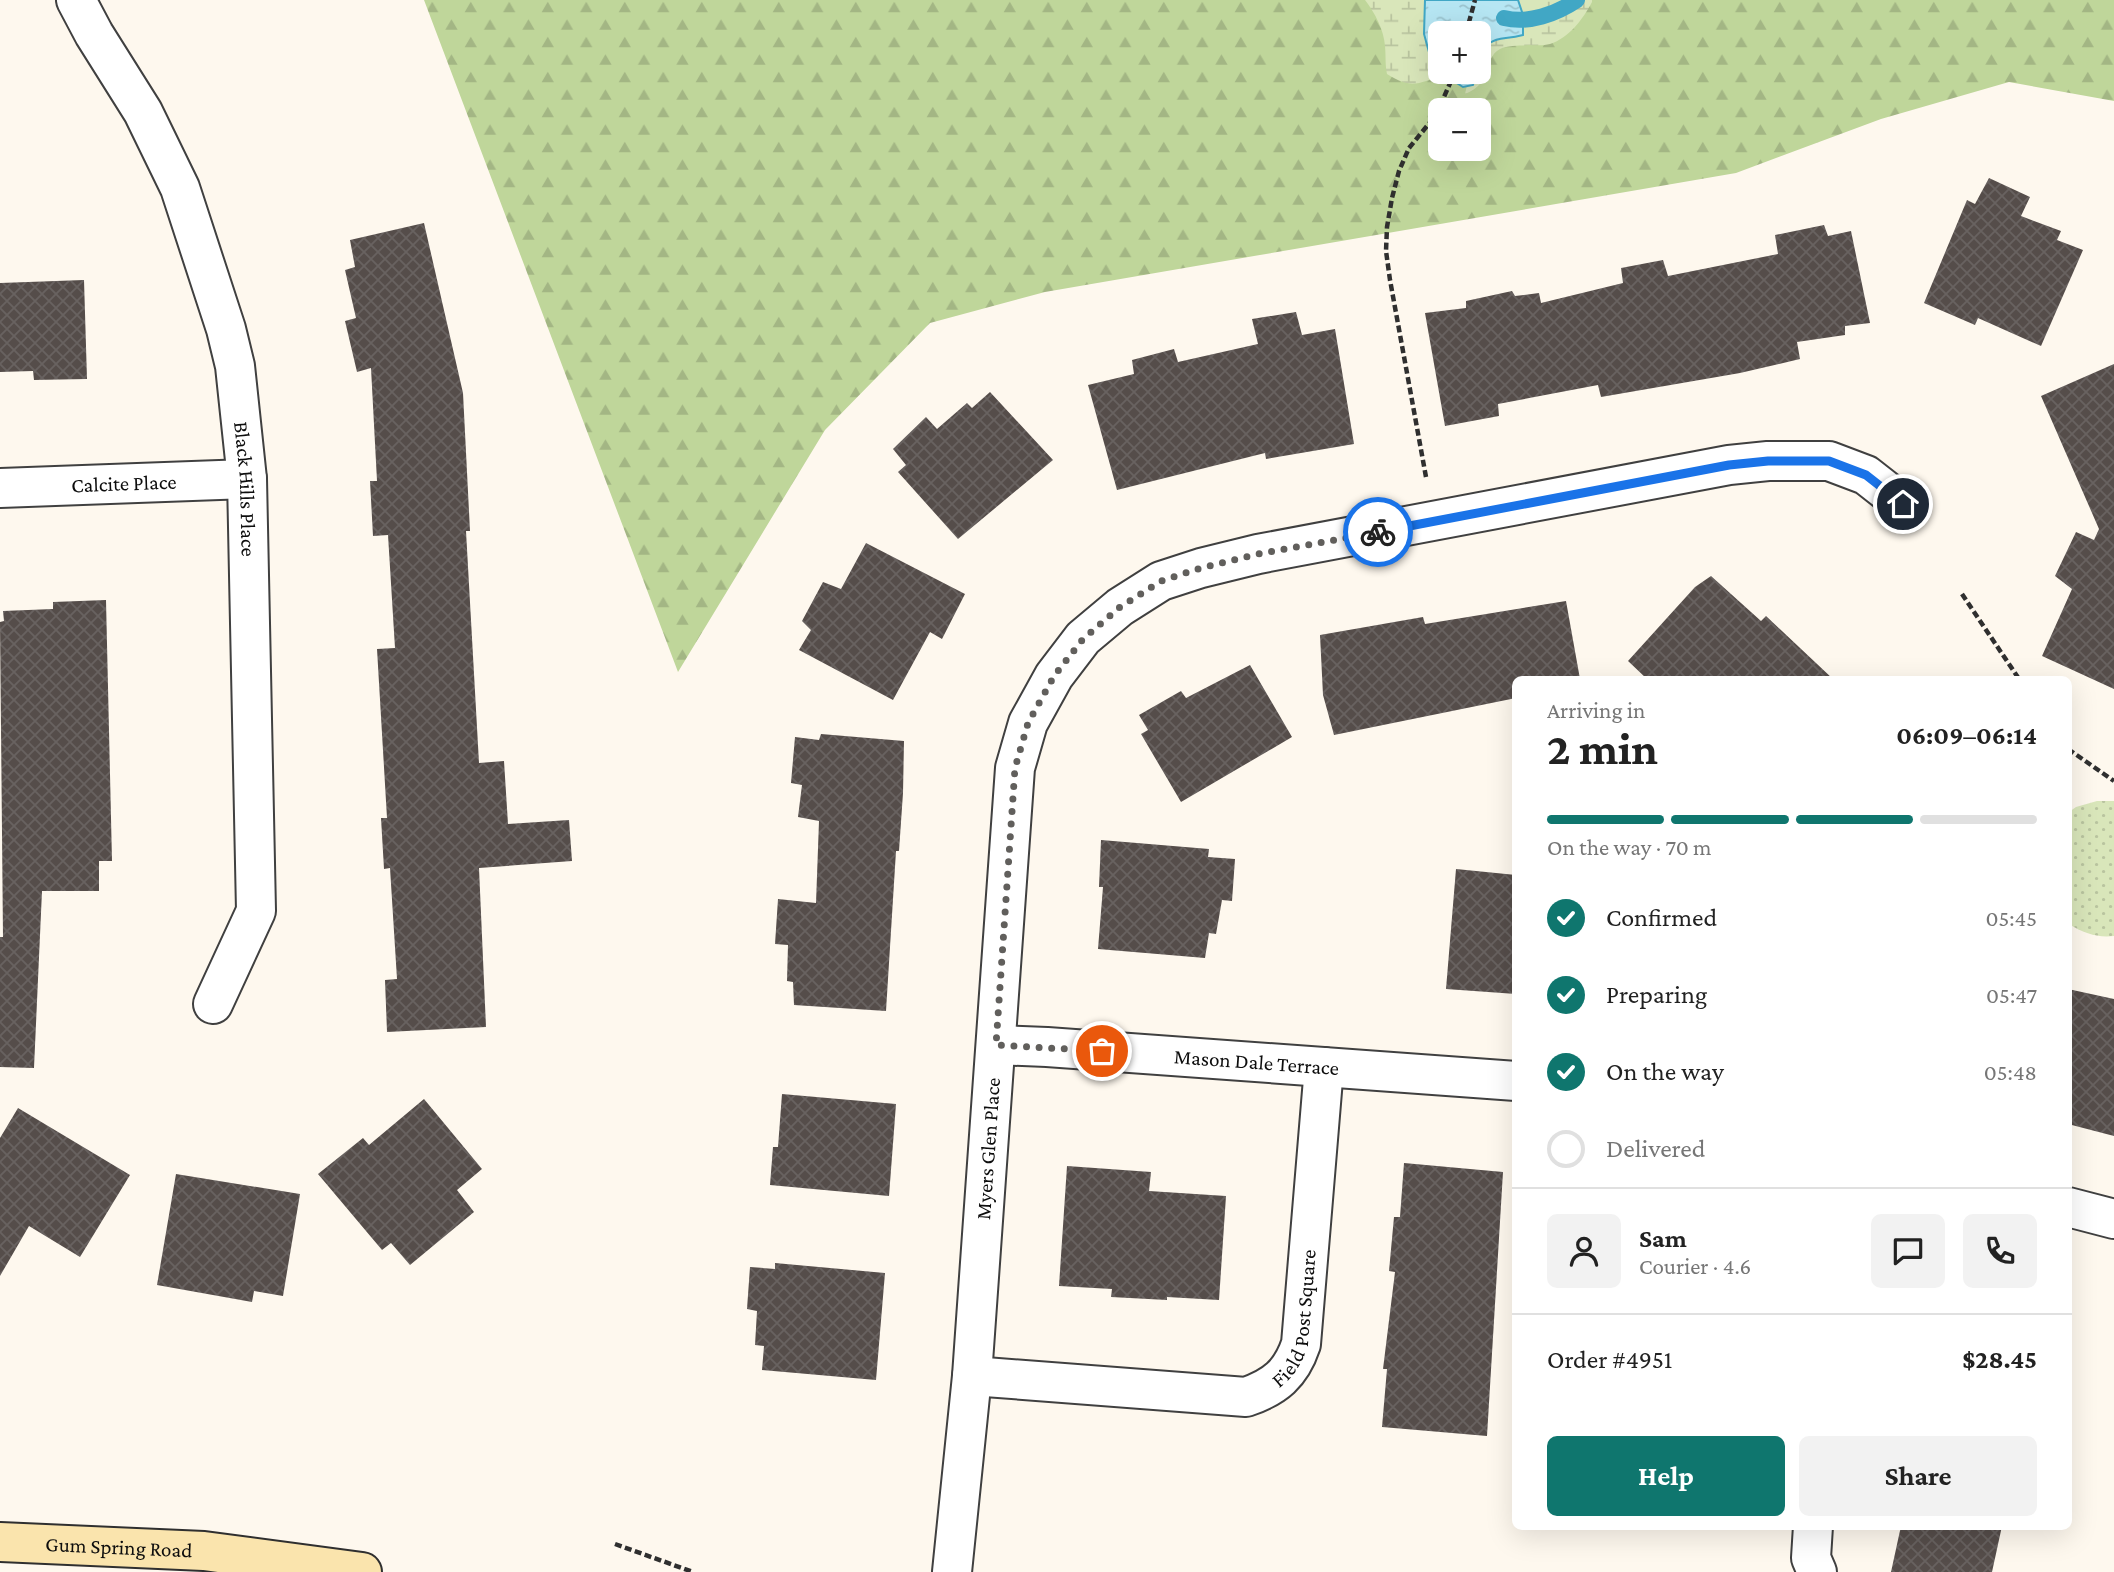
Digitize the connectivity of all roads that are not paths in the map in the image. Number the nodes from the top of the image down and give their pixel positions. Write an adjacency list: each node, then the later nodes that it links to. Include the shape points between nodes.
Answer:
1 (76, 0): 2 (street, Black Hills Place, via 143,112 180,188 232,354)
2 (247, 479): 3 (street, Calcite Place); 5 (street, Black Hills Place, via 256,911)
3 (0, 488)
4 (1903, 504): 6 (street, Myers Glen Place, via 1866,475 1829,461 1768,461 1258,554 1161,581 1120,607 1083,639 1054,676 1028,723 1015,768)
5 (213, 1004)
6 (996, 1045): 7 (street, Mason Dale Terrace); 11 (street, Myers Glen Place)
7 (1324, 1067): 8 (street, Mason Dale Terrace); 11 (street, Field Post Square, via 1301,1344 1283,1377 1265,1391 1246,1397)
8 (1512, 1081)
9 (2072, 1209): 10 (street)
10 (2114, 1219)
11 (972, 1376): 15 (street, Myers Glen Place)
12 (1813, 1530): 16 (street, via 1811,1558)
13 (0, 1542): 14 (main road, Gum Spring Road, via 204,1551)
14 (362, 1572)
15 (952, 1572)
16 (1817, 1572)

